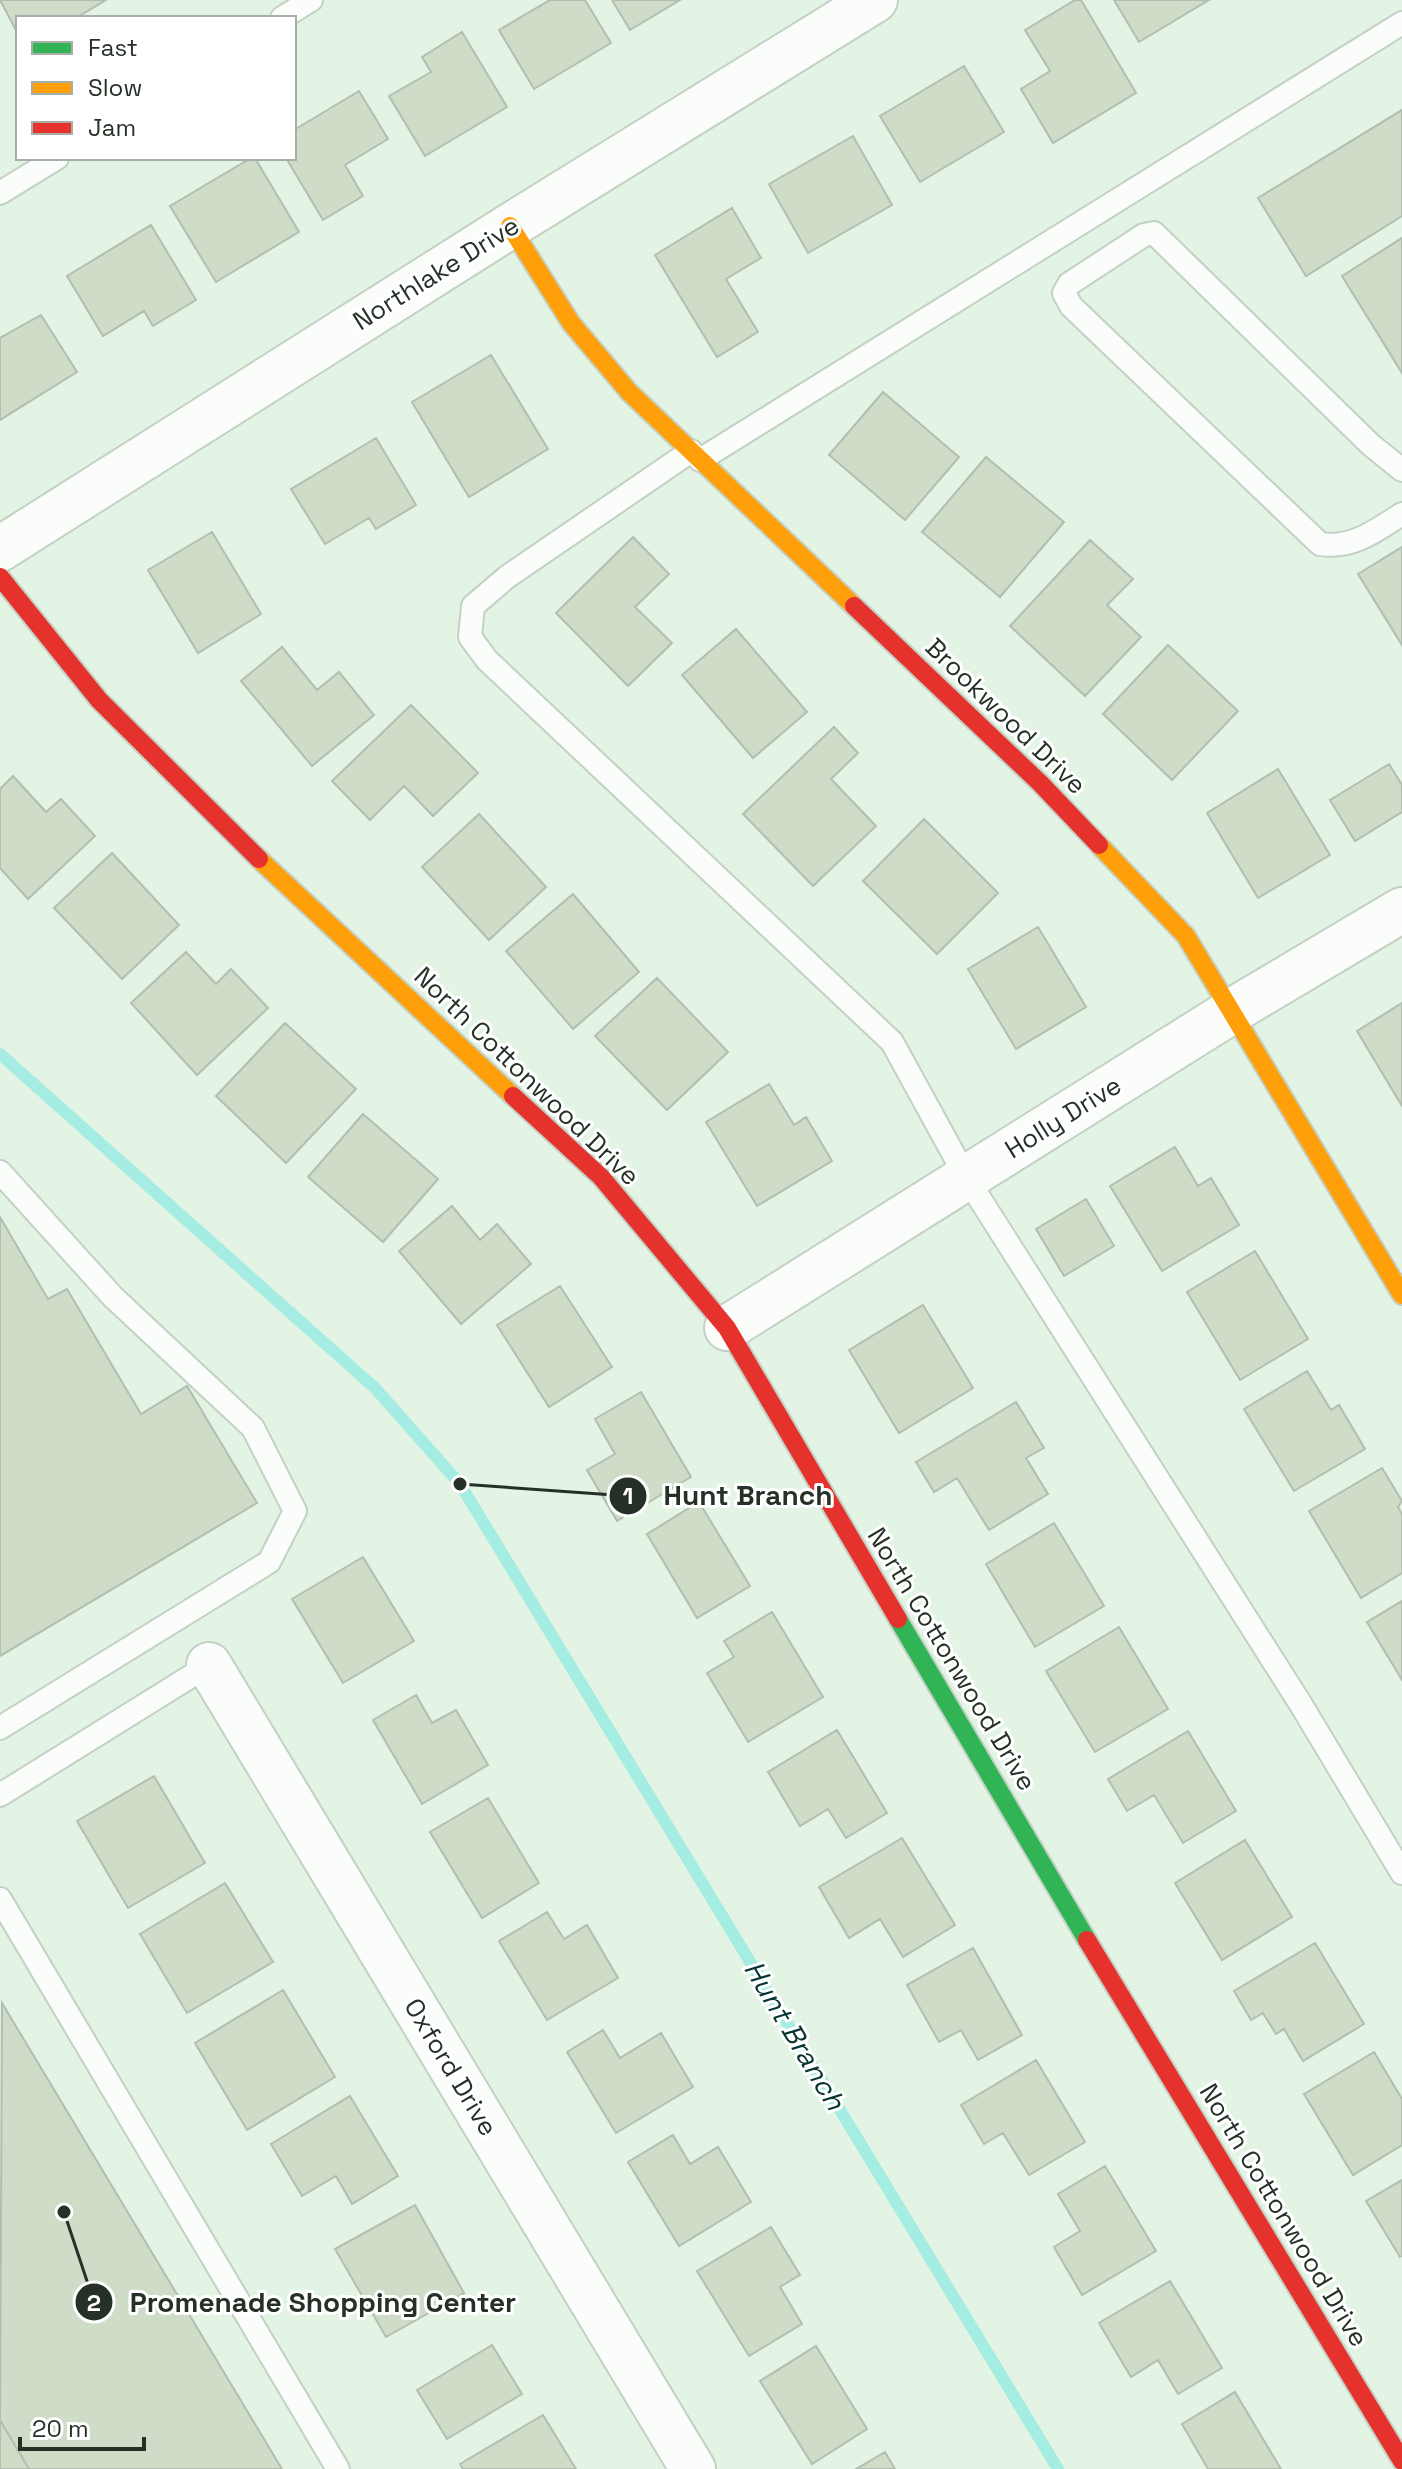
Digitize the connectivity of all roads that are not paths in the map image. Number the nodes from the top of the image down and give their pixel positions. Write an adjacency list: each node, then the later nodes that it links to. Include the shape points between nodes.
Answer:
1 (311, 0): 3 (lane)
2 (875, 0): 7 (street, Northlake Drive)
3 (285, 16)
4 (1402, 23): 8 (lane)
5 (54, 160): 6 (lane)
6 (0, 193)
7 (510, 226): 8 (street, Brookwood Drive, via 571,323 629,392); 11 (street, Northlake Drive)
8 (696, 456): 14 (street, Brookwood Drive, via 1040,783 1186,936); 16 (lane, via 496,587 473,606 470,637 487,660 892,1042)
9 (1402, 470): 10 (lane, via 1154,233 1069,284 1064,293 1071,306 1320,544 1339,547 1363,539)
10 (1402, 514)
11 (0, 549)
12 (0, 577): 18 (street, North Cottonwood Drive, via 99,700 229,831 601,1177)
13 (1402, 910): 14 (street, Holly Drive)
14 (1232, 1011): 16 (street, Holly Drive); 17 (street, Brookwood Drive)
15 (0, 1172): 20 (lane, via 113,1297 253,1428 295,1511 269,1562)
16 (966, 1177): 18 (street, Holly Drive); 22 (lane)
17 (1402, 1295)
18 (727, 1328): 24 (street, North Cottonwood Drive)
19 (209, 1665): 21 (lane); 26 (street, Oxford Drive)
20 (0, 1728)
21 (0, 1795)
22 (1402, 1873)
23 (0, 1899): 25 (lane)
24 (1402, 2461)
25 (338, 2469)
26 (693, 2469)

